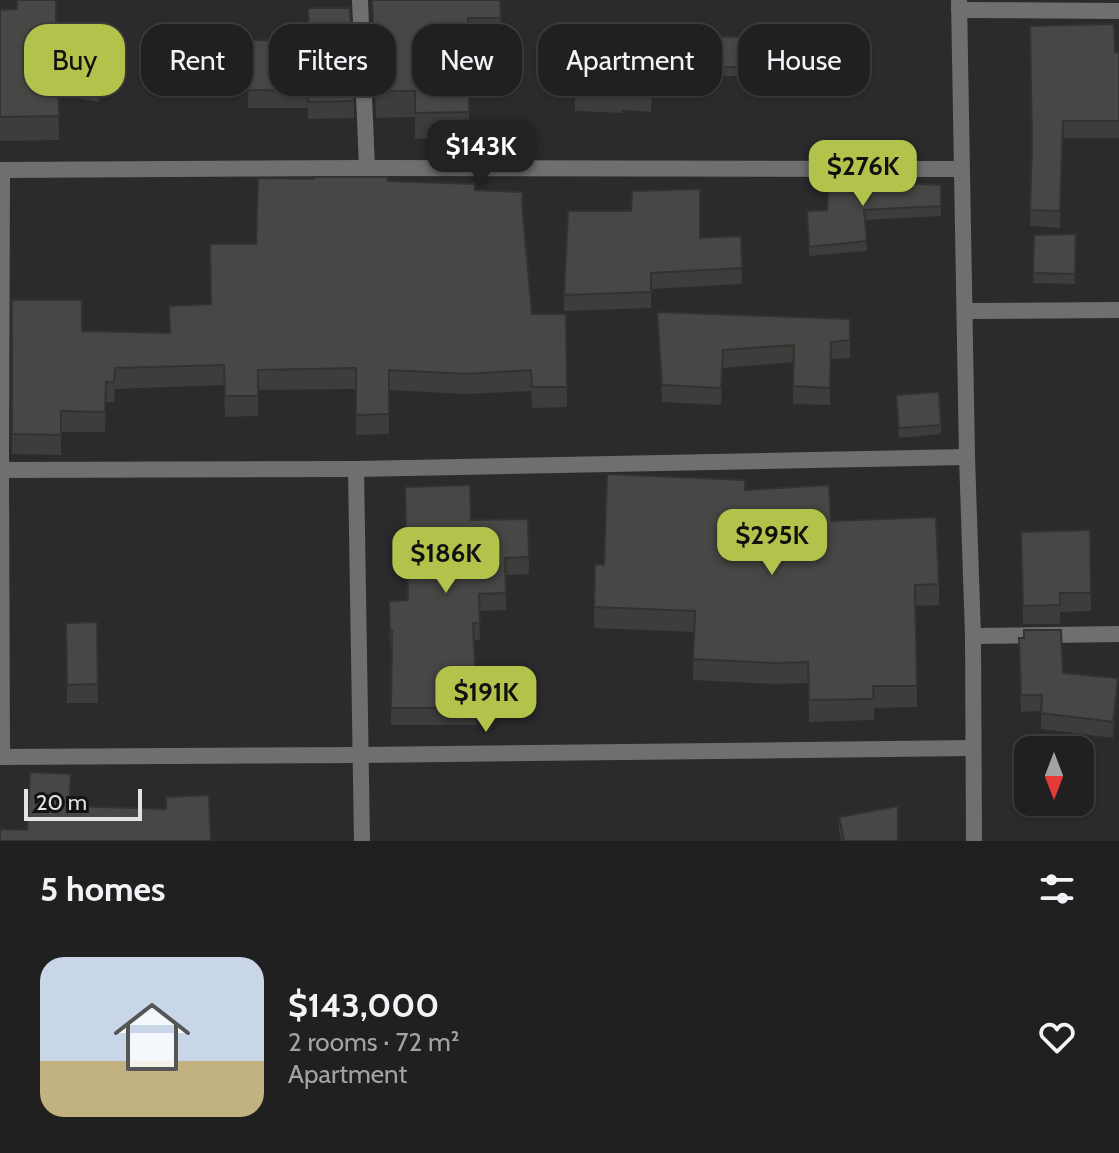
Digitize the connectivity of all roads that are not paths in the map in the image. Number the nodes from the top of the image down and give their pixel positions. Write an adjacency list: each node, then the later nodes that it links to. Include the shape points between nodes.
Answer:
1 (360, 0): 4 (street)
2 (959, 5): 3 (street); 5 (street)
3 (1119, 11)
4 (367, 168): 5 (street); 6 (street)
5 (961, 169): 8 (street)
6 (1, 170): 11 (street)
7 (1119, 310): 8 (street)
8 (965, 311): 9 (street)
9 (967, 457): 10 (street); 13 (street)
10 (356, 469): 11 (street); 15 (street)
11 (0, 470): 16 (street)
12 (1119, 634): 13 (street)
13 (973, 636): 14 (street)
14 (972, 748): 15 (street); 18 (street)
15 (361, 755): 16 (street); 17 (street)
16 (1, 757)
17 (362, 841)
18 (974, 841)

